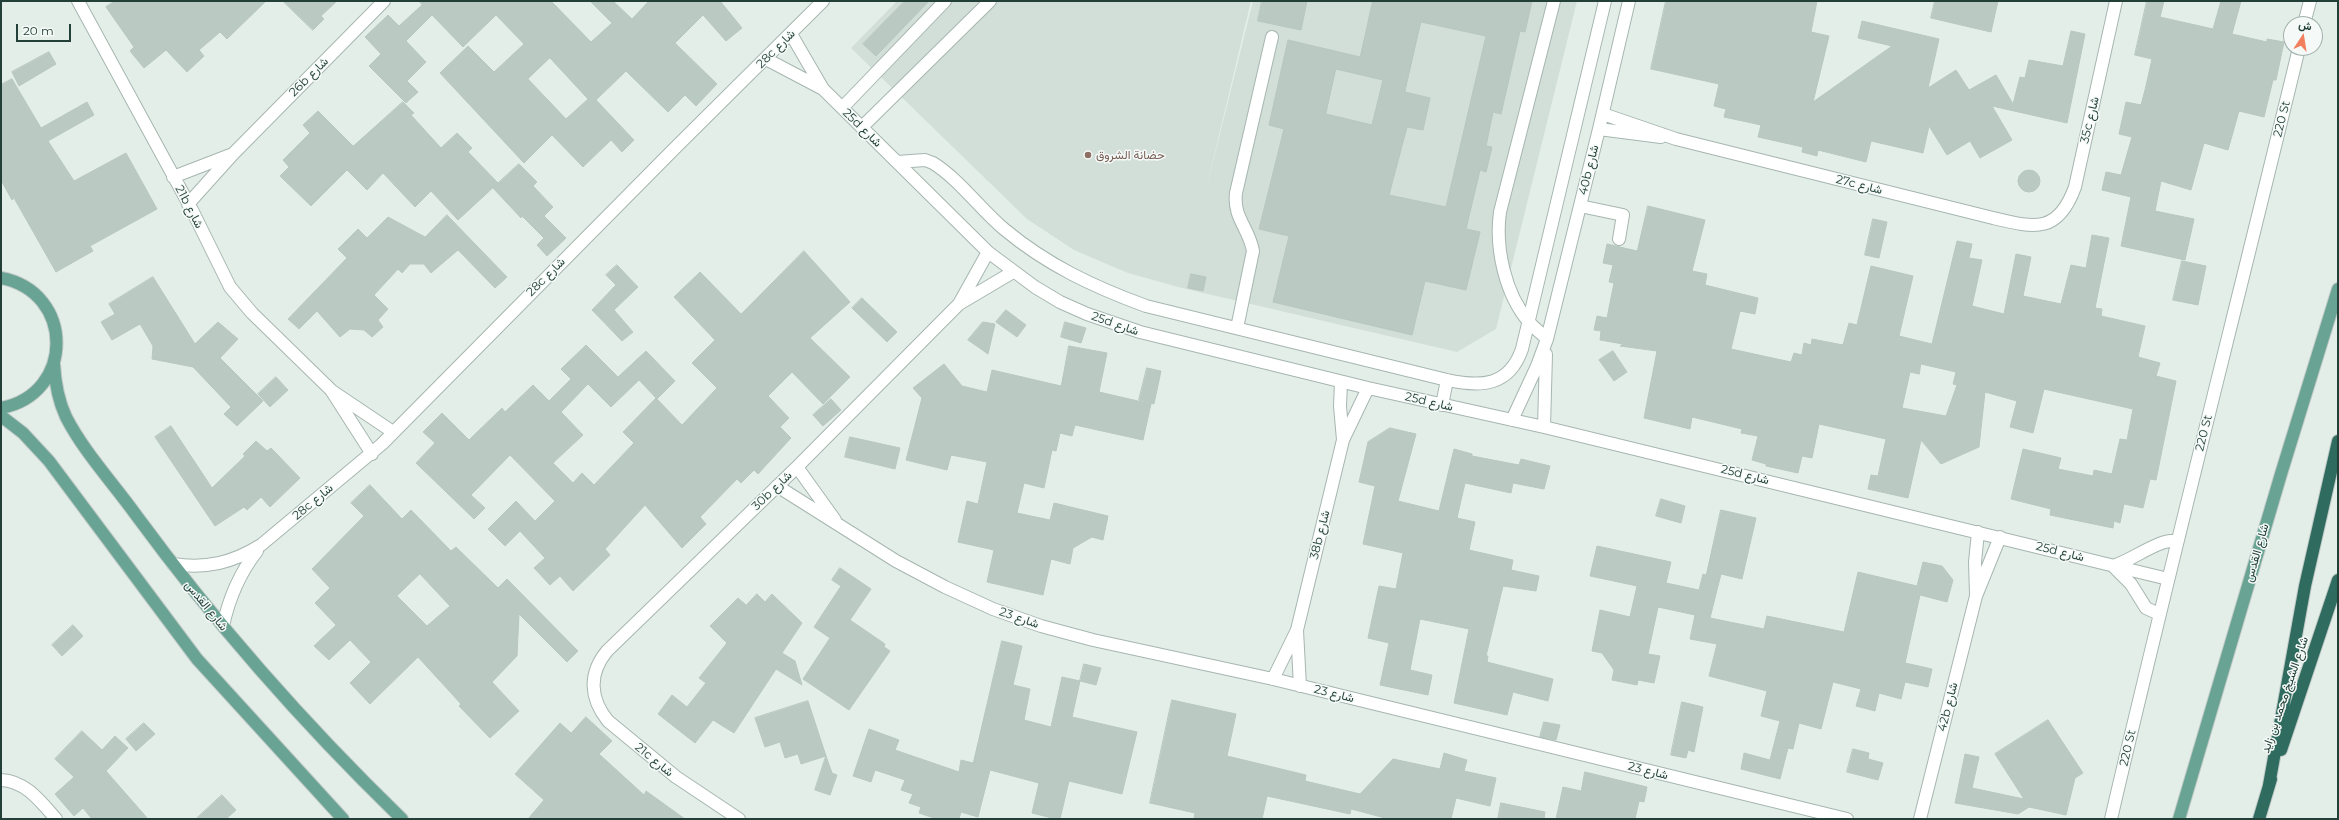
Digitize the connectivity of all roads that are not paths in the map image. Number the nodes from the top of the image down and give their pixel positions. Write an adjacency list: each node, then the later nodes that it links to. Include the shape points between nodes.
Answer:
1 (78, 1): 24 (street, 21b شارع)
2 (384, 1): 22 (street, 26b شارع)
3 (824, 1): 12 (street, 28c شارع)
4 (945, 1): 17 (street)
5 (990, 1): 19 (street)
6 (1554, 1): 34 (street, via 1498,226 1498,240 1508,283 1513,297)
7 (1606, 1): 34 (street)
8 (1628, 1): 18 (street, 40b شارع)
9 (2116, 1): 27 (street, 35c شارع, via 2075,187 2065,211)
10 (2310, 1): 11 (street)
11 (2306, 16)
12 (791, 34): 15 (street, 28c شارع); 16 (street, 25d شارع)
13 (1272, 37): 35 (street, via 1236,193 1237,215 1250,238 1253,251)
14 (2297, 56): 56 (street, 220 St)
15 (766, 59): 16 (street, 25d شارع, via 788,73); 47 (street, 28c شارع)
16 (823, 89): 17 (street, 25d شارع)
17 (842, 108): 19 (street, 25d شارع)
18 (1603, 114): 20 (street, 40b شارع); 21 (street, 27c شارع)
19 (862, 127): 23 (street, 25d شارع)
20 (1599, 130): 21 (street, 27c شارع); 26 (street, 40b شارع)
21 (1676, 139): 27 (street, 27c شارع, via 1993,218)
22 (233, 154): 24 (street, 26b شارع); 25 (street, 26b شارع)
23 (897, 162): 29 (street, 25d شارع); 35 (street, via 925,160 940,167 1004,229 1036,254 1071,275 1146,306)
24 (173, 177): 25 (street, 21b شارع)
25 (188, 204): 41 (street, 21b شارع, via 220,271 240,301)
26 (1580, 206): 28 (street, via 1623,215); 36 (street, 40b شارع)
27 (2043, 225)
28 (1619, 239)
29 (988, 252): 30 (street, 25d شارع); 33 (street, 30b شارع)
30 (1013, 272): 33 (street, 30b شارع); 39 (street, 25d شارع, via 1060,302 1115,324)
31 (4, 277): 37 (main road, via 24,286 38,297 49,311 55,328 57,346)
32 (2338, 288): 78 (main road, شارع القدس)
33 (959, 304): 51 (street, 30b شارع)
34 (1529, 323): 36 (street); 38 (street, via 1518,359 1504,376 1482,385)
35 (1237, 328): 38 (street)
36 (1547, 339): 45 (street, 40b شارع); 46 (street, 40b شارع)
37 (54, 364): 43 (main road, via 44,382 30,397 13,406); 58 (main road, شارع القدس, via 59,398 75,431)
38 (1447, 380): 42 (street)
39 (1341, 382): 40 (street, 25d شارع); 48 (street, 38b شارع)
40 (1368, 388): 42 (street, 25d شارع); 48 (street, 38b شارع)
41 (331, 390): 47 (street, 21b شارع); 50 (street, 21b شارع)
42 (1442, 405): 45 (street, 25d شارع)
43 (1, 408)
44 (1, 416): 72 (main road, via 37,446 197,659)
45 (1512, 420): 46 (street, 25d شارع)
46 (1544, 427): 54 (street, 25d شارع)
47 (393, 432): 50 (street, 28c شارع)
48 (1343, 440): 65 (street, 38b شارع)
49 (2338, 441): 70 (highway, via 2305,586)
50 (372, 454): 57 (street, 28c شارع)
51 (797, 467): 52 (street, 30b شارع); 53 (street, شارع 23)
52 (777, 486): 53 (street, شارع 23); 67 (street, 30b شارع, via 607,651 598,665)
53 (838, 524): 66 (street, شارع 23, via 896,561 993,609 1093,640)
54 (1978, 532): 55 (street, 25d شارع); 62 (street, 42b شارع, via 1975,562)
55 (2000, 537): 59 (street, 25d شارع); 62 (street, 42b شارع)
56 (2176, 541): 59 (street, via 2162,541 2131,560); 60 (street, 220 St)
57 (261, 545): 58 (street, 28c شارع, via 228,562 210,566); 64 (street, 28c شارع, via 235,586)
58 (173, 564): 64 (main road, شارع القدس)
59 (2113, 566): 60 (street, 25d شارع); 63 (street, via 2131,584 2146,608)
60 (2168, 579): 63 (street, 220 St)
61 (2338, 580): 70 (highway, شارع الشيخ محمد بن زايد)
62 (1976, 596): 76 (street, 42b شارع)
63 (2159, 614): 77 (street, 220 St)
64 (223, 626): 73 (main road, شارع القدس, via 321,738)
65 (1297, 630): 66 (street, 38b شارع); 68 (street, 38b شارع)
66 (1273, 679): 68 (street, شارع 23)
67 (592, 682): 74 (street, 21c شارع, via 599,710 608,721 676,777)
68 (1300, 686): 75 (street, شارع 23)
69 (1, 780): 71 (street, via 17,783 31,791)
70 (2269, 785): 79 (highway, شارع الشيخ محمد بن زايد)
71 (56, 819)
72 (343, 819)
73 (402, 819)
74 (739, 819)
75 (1847, 819)
76 (1920, 819)
77 (2111, 819)
78 (2179, 819)
79 (2258, 819)

